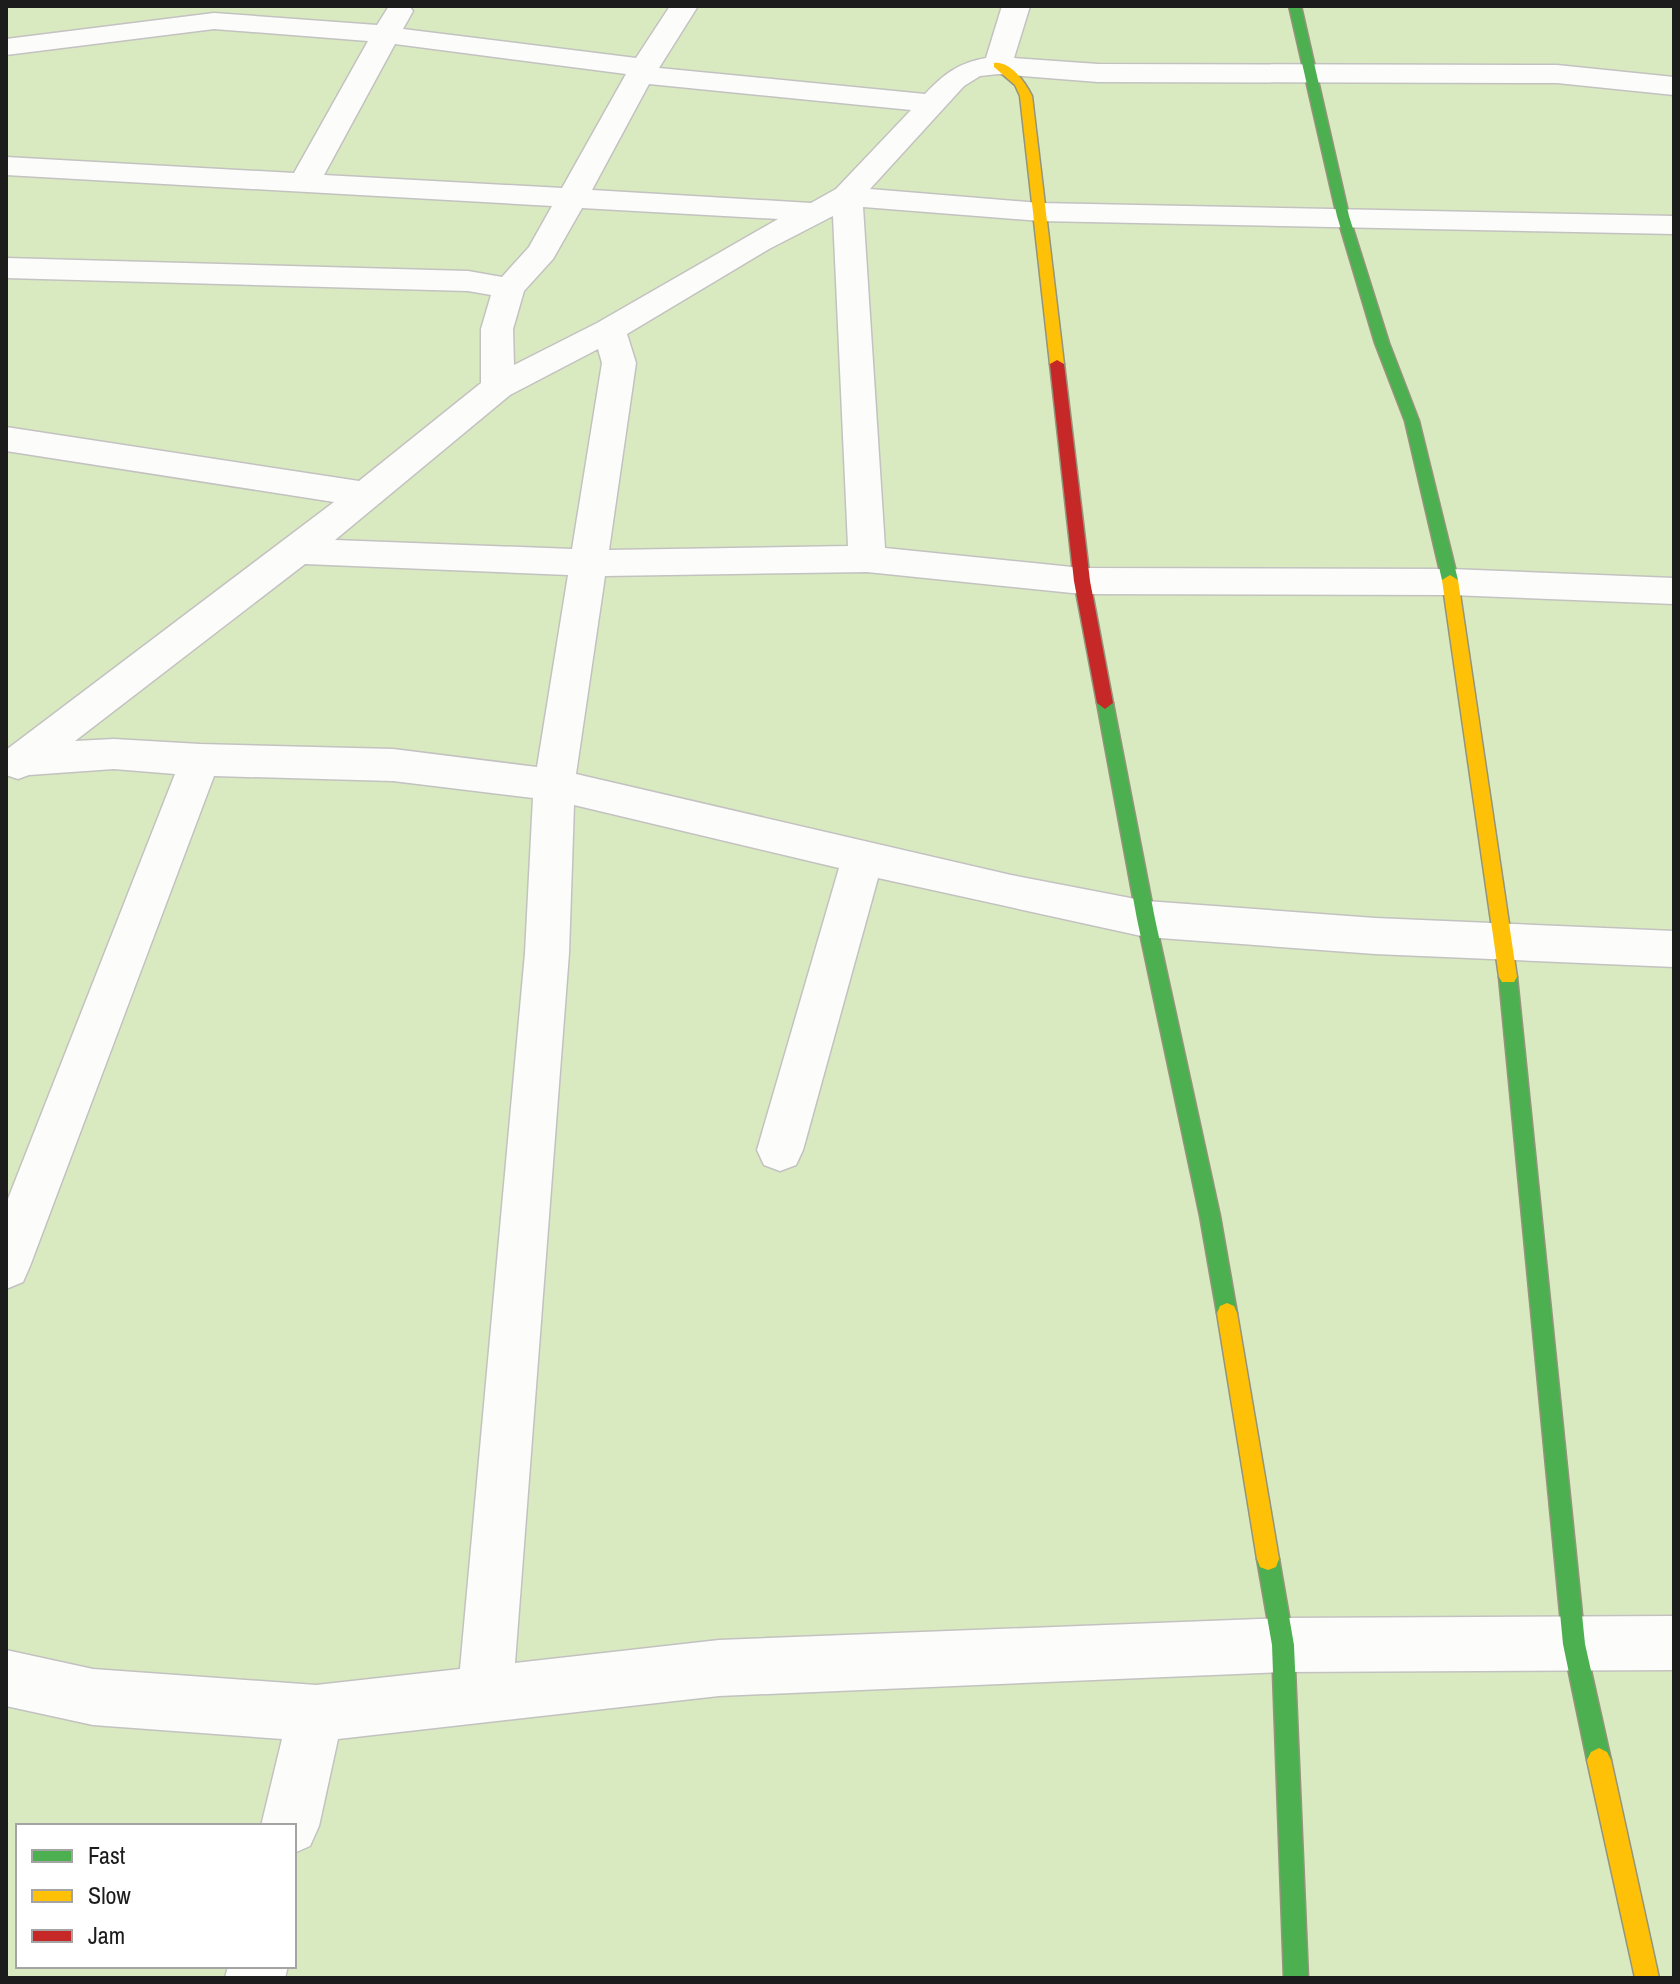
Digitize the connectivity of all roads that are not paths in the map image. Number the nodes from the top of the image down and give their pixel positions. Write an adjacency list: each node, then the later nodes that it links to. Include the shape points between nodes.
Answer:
1 (402, 6): 6 (street)
2 (684, 6): 9 (street)
3 (1016, 6): 8 (street)
4 (1295, 6): 10 (street)
5 (167, 17): 6 (street); 7 (street)
6 (384, 34): 9 (street); 14 (street)
7 (8, 53)
8 (998, 65): 10 (street, via 1098,73); 12 (street, via 972,69); 18 (street, via 1020,83 1026,96)
9 (642, 71): 12 (street); 16 (street)
10 (1312, 75): 11 (street, via 1557,74); 19 (street)
11 (1674, 86)
12 (932, 103): 15 (street)
13 (6, 166): 14 (street)
14 (304, 183): 16 (street)
15 (847, 196): 17 (street); 18 (street); 28 (street)
16 (572, 197): 17 (street); 22 (street, via 542,252)
17 (816, 212): 23 (street)
18 (1040, 212): 19 (street); 30 (street)
19 (1343, 216): 20 (street); 31 (street, via 1412,421)
20 (1674, 225)
21 (6, 268): 22 (street, via 468,281)
22 (509, 288): 24 (street, via 497,329)
23 (609, 330): 24 (street); 29 (street, via 619,363)
24 (498, 387): 26 (street)
25 (6, 439): 26 (street)
26 (367, 495): 27 (street)
27 (297, 551): 29 (street); 34 (street)
28 (867, 559): 29 (street); 30 (street)
29 (591, 563): 35 (street)
30 (1082, 581): 31 (street); 37 (street)
31 (1451, 582): 32 (street); 38 (street)
32 (1674, 591)
33 (200, 760): 34 (street, via 114,754); 35 (street, via 393,765); 41 (street)
34 (14, 766)
35 (554, 785): 36 (street); 46 (street, via 547,953)
36 (863, 858): 37 (street); 40 (street)
37 (1146, 919): 38 (street); 44 (street, via 1210,1216)
38 (1505, 943): 39 (street); 43 (street)
39 (1674, 949)
40 (780, 1150)
41 (6, 1266)
42 (1674, 1643): 43 (street)
43 (1574, 1644): 44 (street); 50 (street)
44 (1283, 1645): 46 (street, via 719,1668); 49 (street)
45 (6, 1678): 47 (street, via 93,1697)
46 (485, 1695): 47 (street)
47 (316, 1713): 48 (street)
48 (290, 1824)
49 (1296, 1978)
50 (1647, 1978)

